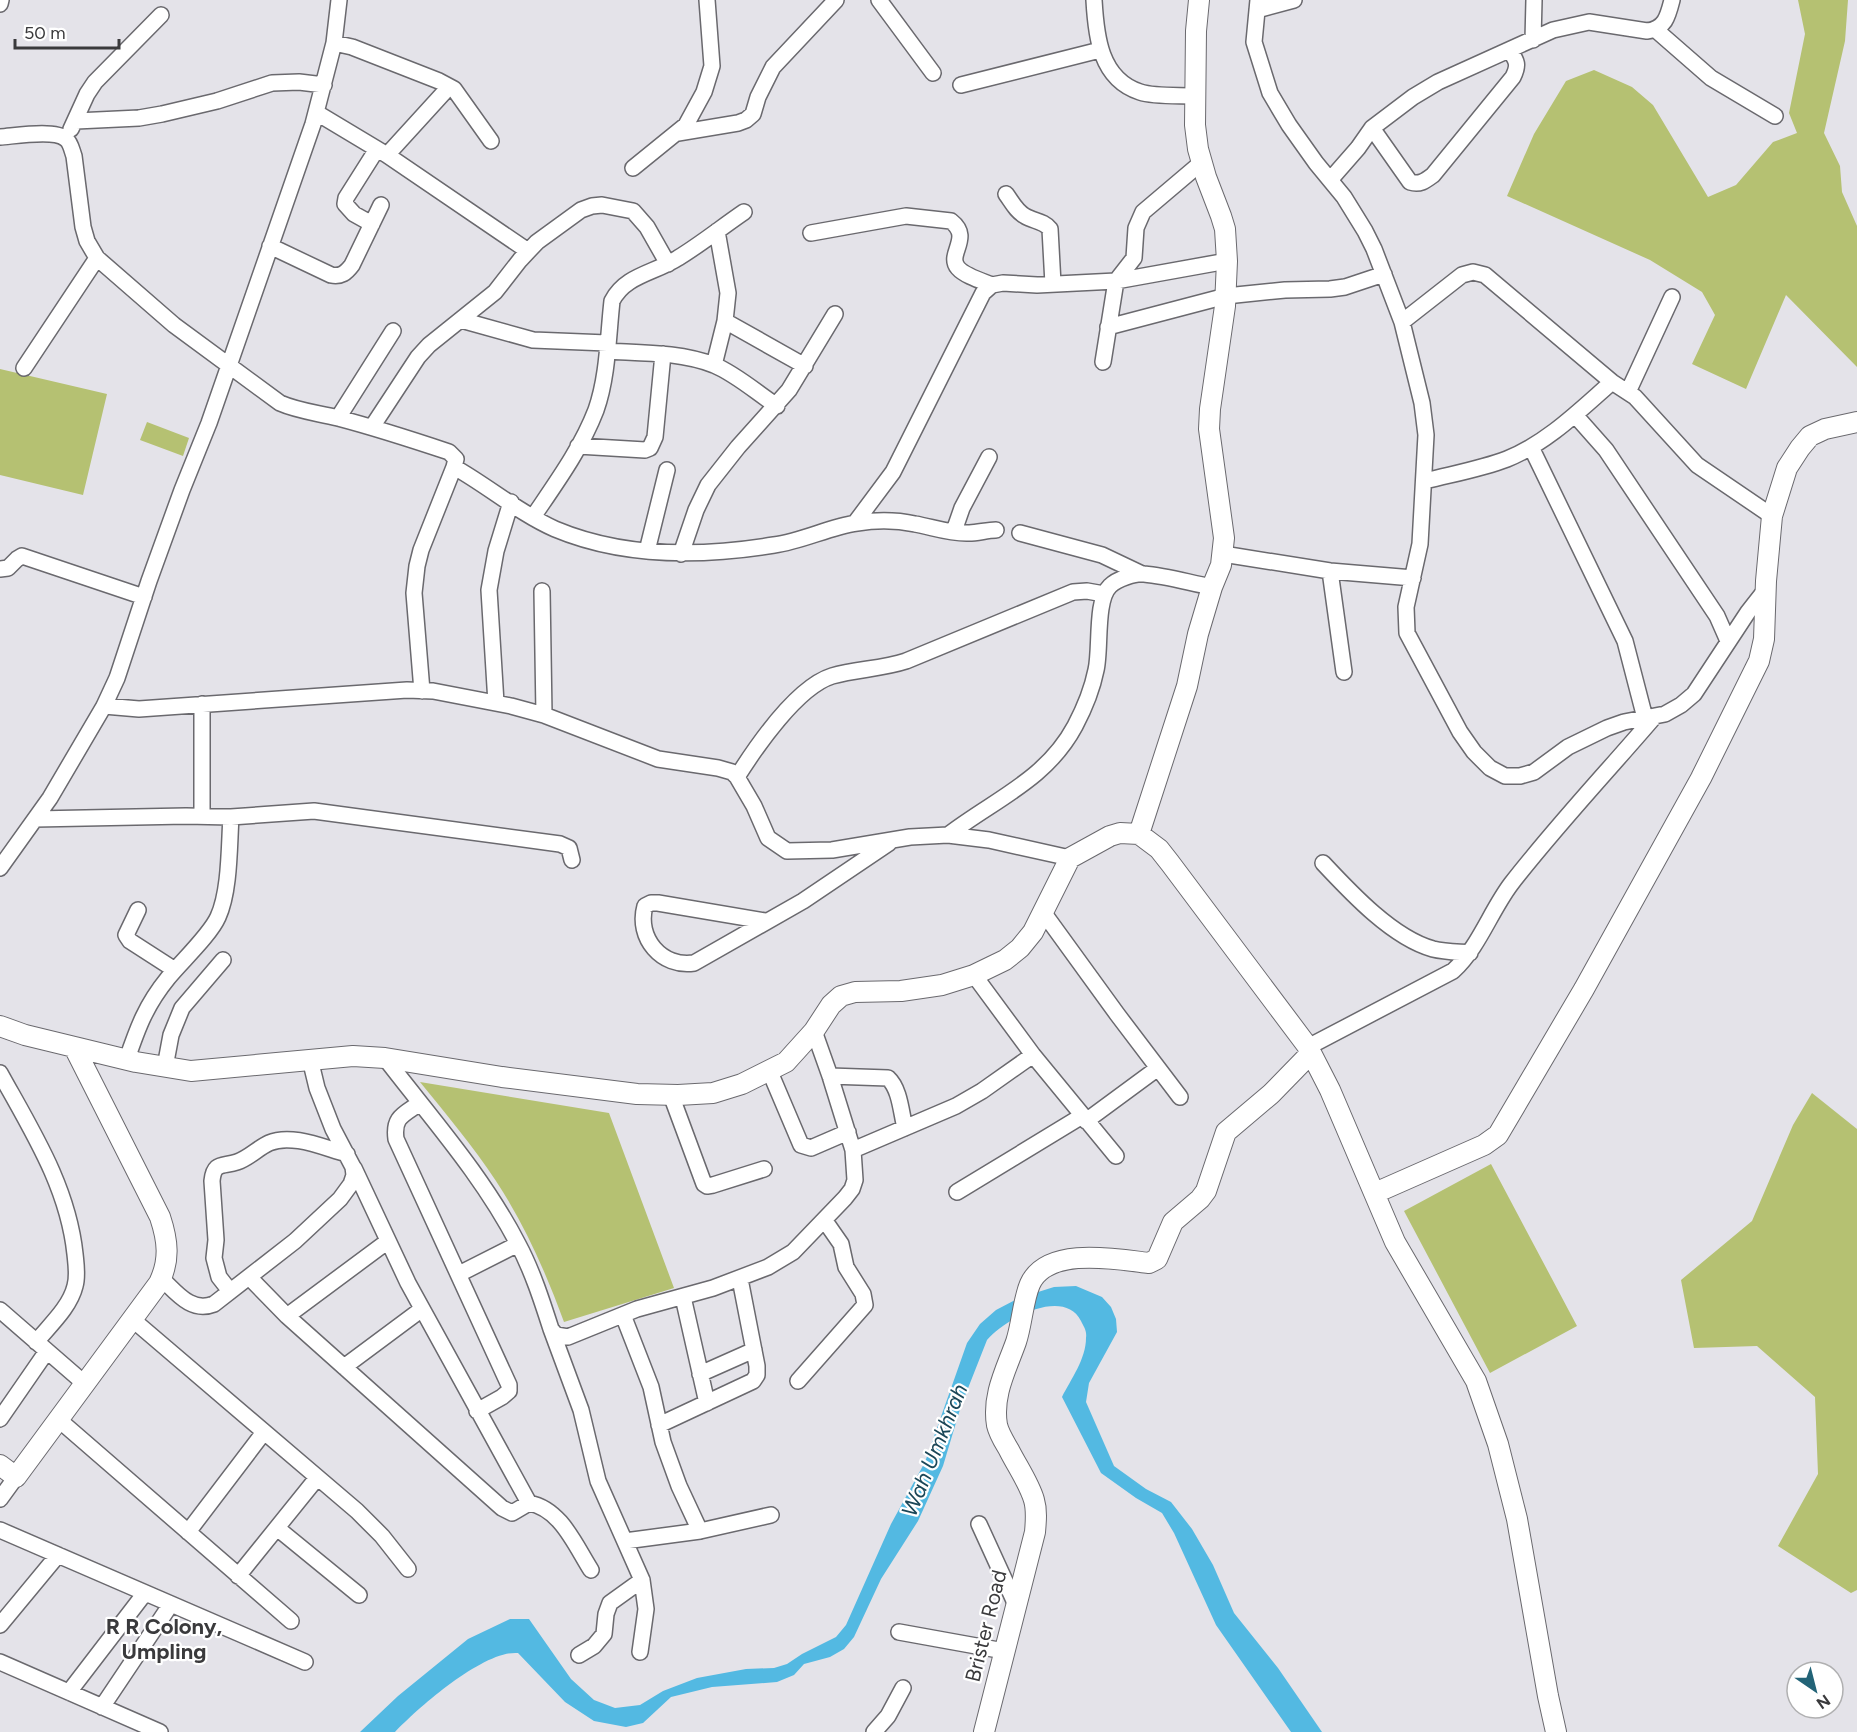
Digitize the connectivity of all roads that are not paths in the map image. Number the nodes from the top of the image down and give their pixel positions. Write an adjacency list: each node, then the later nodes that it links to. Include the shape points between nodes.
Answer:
1 (339, 0): 14 (street)
2 (707, 0): 26 (street, via 712,50 709,80)
3 (836, 0): 26 (street, via 773,67 753,114 746,120)
4 (879, 0): 17 (street)
5 (1094, 0): 15 (street)
6 (1198, 0): 21 (street)
7 (1294, 0): 10 (street)
8 (1534, 0): 13 (street)
9 (1672, 0): 12 (street, via 1664,24)
10 (1258, 5): 33 (street, via 1254,42 1270,93)
11 (161, 15): 24 (street, via 95,82)
12 (1656, 30): 13 (street, via 1589,22 1553,30); 23 (street, via 1711,78)
13 (1533, 40): 16 (street)
14 (334, 43): 18 (street); 20 (street)
15 (1100, 50): 19 (street); 21 (street, via 1111,72 1125,85 1142,93)
16 (1510, 51): 25 (street, via 1438,82); 25 (street, via 1517,61 1513,77 1425,181 1410,182)
17 (933, 73)
18 (324, 85): 22 (street); 24 (street, via 272,83 162,114)
19 (961, 85)
20 (449, 87): 29 (street); 30 (street)
21 (1196, 96): 31 (street, via 1195,124)
22 (317, 113): 30 (street); 40 (street)
23 (1775, 116)
24 (76, 121): 28 (street)
25 (1372, 128): 33 (street)
26 (678, 133): 32 (street)
27 (0, 137): 28 (street, via 55,134)
28 (66, 139): 42 (street, via 74,156 82,227)
29 (491, 141)
30 (382, 152): 37 (street, via 345,204); 41 (street)
31 (1202, 162): 43 (street, via 1225,229); 46 (street, via 1143,212 1136,228 1134,258)
32 (633, 168)
33 (1330, 180): 45 (street, via 1365,231)
34 (1006, 194): 47 (street, via 1025,216 1050,229)
35 (381, 205): 37 (street)
36 (744, 212): 38 (street)
37 (372, 224): 40 (street, via 352,265 338,276)
38 (717, 231): 44 (street); 53 (street, via 727,287)
39 (811, 233): 48 (street, via 906,216 951,221 960,231 961,239 956,266)
40 (270, 246): 61 (street)
41 (528, 251): 44 (street, via 580,210 602,204 633,211); 52 (street, via 495,292)
42 (97, 258): 61 (street); 63 (street)
43 (1227, 261): 46 (street); 49 (street)
44 (668, 264): 57 (street, via 637,276 617,291 612,301)
45 (1384, 274): 49 (street, via 1345,287); 54 (street)
46 (1116, 281): 47 (street); 55 (street)
47 (1053, 284): 48 (street)
48 (992, 285): 80 (street, via 982,293 893,472)
49 (1226, 296): 55 (street); 85 (street, via 1209,429)
50 (1672, 297): 65 (street)
51 (835, 314): 62 (street)
52 (461, 320): 57 (street, via 533,340); 70 (street, via 418,357)
53 (725, 321): 60 (street); 62 (street)
54 (1402, 322): 64 (street, via 1462,275 1485,275); 76 (street, via 1422,404)
55 (1108, 327): 59 (street)
56 (393, 331): 68 (street)
57 (607, 347): 58 (street); 71 (street, via 596,410)
58 (663, 354): 60 (street); 71 (street, via 656,437 650,448)
59 (1103, 362)
60 (714, 365): 66 (street)
61 (228, 366): 68 (street, via 280,403); 95 (street)
62 (805, 366): 66 (street)
63 (24, 368)
64 (1612, 382): 65 (street); 67 (street)
65 (1628, 392): 78 (street, via 1697,465)
66 (777, 406): 86 (street, via 708,485)
67 (1575, 415): 72 (street); 96 (street, via 1613,460 1717,616)
68 (338, 418): 70 (street)
69 (1857, 422): 78 (street, via 1810,436 1787,468)
70 (372, 427): 74 (street, via 449,452 456,459)
71 (578, 446): 79 (street)
72 (1531, 447): 76 (street, via 1508,459); 103 (street, via 1625,641)
73 (989, 458): 82 (street, via 962,507)
74 (454, 467): 77 (street); 98 (street, via 417,566 414,593)
75 (667, 470): 84 (street)
76 (1425, 481): 90 (street)
77 (511, 502): 79 (street); 100 (street, via 489,590)
78 (1772, 516): 92 (street)
79 (533, 517): 84 (street, via 582,538)
80 (855, 523): 82 (street, via 897,521); 86 (street, via 796,541)
81 (996, 530): 82 (street)
82 (954, 531)
83 (1020, 532): 89 (street, via 1102,555)
84 (647, 551): 86 (street)
85 (1223, 554): 88 (street); 91 (street)
86 (681, 555)
87 (0, 569): 95 (street, via 8,568 22,556)
88 (1330, 571): 90 (street); 97 (street)
89 (1142, 574): 91 (street); 94 (street, via 1110,585)
90 (1413, 578): 103 (street, via 1406,608 1407,633 1460,732 1490,768 1504,776 1534,772 1587,737 1624,722)
91 (1212, 586): 108 (street, via 1187,686)
92 (1766, 590): 96 (street); 148 (street, via 1764,639 1751,678 1701,778 1498,1135 1484,1145)
93 (542, 591): 102 (street)
94 (1104, 594): 104 (street, via 1087,591 1065,595 886,668 831,676 797,700 757,746); 109 (street, via 1094,682 1061,749 1038,774)
95 (144, 597): 101 (street)
96 (1728, 641): 103 (street, via 1694,694 1665,714)
97 (1344, 672)
98 (422, 690): 99 (street); 100 (street)
99 (202, 704): 101 (street, via 140,709); 105 (street)
100 (496, 704): 102 (street)
101 (104, 706): 107 (street)
102 (544, 715): 104 (street, via 642,753 718,768)
103 (1650, 717): 118 (street, via 1535,853 1504,894)
104 (737, 777): 110 (street, via 768,838 787,851 831,850)
105 (202, 816): 106 (street); 107 (street)
106 (231, 817): 112 (street, via 314,811 560,844 569,848); 120 (street, via 218,919)
107 (35, 819): 114 (street)
108 (1139, 834): 111 (street, via 1110,836); 127 (street, via 1170,863)
109 (948, 835): 110 (street); 111 (street)
110 (894, 840): 117 (street)
111 (1070, 858): 116 (street)
112 (572, 860)
113 (1323, 863): 118 (street, via 1368,909 1408,938 1434,949)
114 (0, 868)
115 (138, 910): 120 (street, via 126,935 130,942)
116 (1043, 912): 121 (street, via 1020,948); 133 (street)
117 (765, 921): 117 (street, via 706,957 683,965 654,949 644,927 644,912 645,906 658,903)
118 (1470, 953): 127 (street, via 1453,971)
119 (223, 960): 132 (street, via 182,1008 171,1035)
120 (175, 970): 130 (street, via 147,1007)
121 (974, 975): 123 (street, via 942,985 841,996); 128 (street)
122 (0, 1026): 124 (street)
123 (814, 1031): 134 (street, via 786,1062); 136 (street)
124 (25, 1035): 125 (street); 126 (street)
125 (0, 1039)
126 (74, 1047): 130 (street); 154 (street, via 160,1217 168,1245)
127 (1310, 1050): 148 (street); 196 (street, Brister Road, via 1271,1094 1232,1126 1222,1142 1206,1191 1173,1222 1157,1259 1149,1263 1072,1257 1056,1261 1036,1274 1030,1284 1022,1322 995,1403 998,1428 1034,1500 1036,1516)
128 (1033, 1055): 140 (street); 141 (street, via 956,1106)
129 (385, 1058): 131 (street); 137 (street, via 502,1077); 139 (street)
130 (126, 1059): 132 (street)
131 (310, 1059): 132 (street, via 214,1070); 145 (street, via 333,1129)
132 (165, 1067)
133 (1158, 1068): 138 (street); 140 (street)
134 (770, 1072): 137 (street, via 713,1093); 142 (street, via 801,1145 811,1148)
135 (0, 1073): 164 (street, via 55,1176 75,1247 76,1284)
136 (830, 1076): 141 (street, via 888,1078 896,1090); 142 (street)
137 (672, 1095): 146 (street, via 704,1184 713,1185)
138 (1180, 1096)
139 (420, 1103): 151 (street, via 471,1170); 152 (street, via 397,1120 396,1139)
140 (1084, 1118): 144 (street); 147 (street)
141 (905, 1128): 143 (street)
142 (848, 1132): 143 (street)
143 (853, 1150): 149 (street, via 852,1189)
144 (1116, 1156)
145 (350, 1160): 150 (street); 153 (street, via 354,1175 340,1199); 156 (street, via 300,1142 282,1140 217,1167 213,1172 214,1258 219,1277)
146 (764, 1169)
147 (957, 1192)
148 (1375, 1193): 211 (street, via 1395,1242 1476,1381 1485,1404 1517,1519)
149 (825, 1221): 155 (street, via 793,1252); 168 (street, via 841,1244 846,1268 866,1300)
150 (388, 1241): 158 (street); 161 (street)
151 (518, 1244): 152 (street); 163 (street)
152 (459, 1274): 171 (street, via 509,1385 509,1391 502,1397)
153 (249, 1277): 156 (street); 161 (street)
154 (161, 1278): 156 (street, via 197,1307 214,1304); 162 (street)
155 (740, 1279): 157 (street); 165 (street)
156 (230, 1292)
157 (683, 1296): 160 (street); 167 (street)
158 (422, 1309): 166 (street); 171 (street)
159 (0, 1310): 164 (street)
160 (623, 1315): 163 (street, via 568,1337 556,1335); 174 (street, via 648,1380)
161 (287, 1316): 166 (street)
162 (132, 1319): 169 (street); 175 (street)
163 (551, 1329): 187 (street, via 581,1410 598,1481)
164 (42, 1346): 169 (street); 172 (street)
165 (754, 1350): 167 (street); 170 (street, via 757,1375 753,1381)
166 (344, 1367): 180 (street, via 502,1508 512,1513)
167 (700, 1374): 170 (street)
168 (798, 1381)
169 (84, 1383): 173 (street)
170 (707, 1403): 174 (street)
171 (477, 1411): 180 (street)
172 (0, 1419)
173 (58, 1419): 177 (street); 186 (street)
174 (659, 1425): 185 (street, via 679,1486)
175 (264, 1432): 178 (street); 186 (street)
176 (0, 1465): 177 (street)
177 (15, 1478): 179 (street)
178 (317, 1478): 183 (street); 189 (street, via 371,1525)
179 (0, 1499)
180 (529, 1503): 190 (street, via 559,1520)
181 (771, 1515): 185 (street)
182 (979, 1524): 196 (street)
183 (276, 1528): 191 (street); 194 (street)
184 (0, 1530): 188 (street)
185 (700, 1531): 187 (street)
186 (188, 1532): 191 (street)
187 (625, 1541): 192 (street)
188 (58, 1555): 193 (street); 198 (street)
189 (408, 1569)
190 (591, 1570)
191 (238, 1576): 197 (street)
192 (642, 1580): 201 (street, via 646,1610); 202 (street, via 610,1603 604,1634)
193 (145, 1593): 195 (street); 206 (street)
194 (359, 1595)
195 (171, 1604): 204 (street); 207 (street)
196 (1016, 1605): 200 (street, Brister Road)
197 (291, 1621)
198 (0, 1625)
199 (899, 1632): 200 (street)
200 (1004, 1651): 210 (street, Brister Road)
201 (640, 1652)
202 (579, 1655)
203 (0, 1662): 206 (street)
204 (305, 1662)
205 (903, 1688): 209 (street)
206 (69, 1692): 207 (street)
207 (102, 1707): 208 (street)
208 (160, 1732)
209 (874, 1732)
210 (984, 1732)
211 (1556, 1732)

